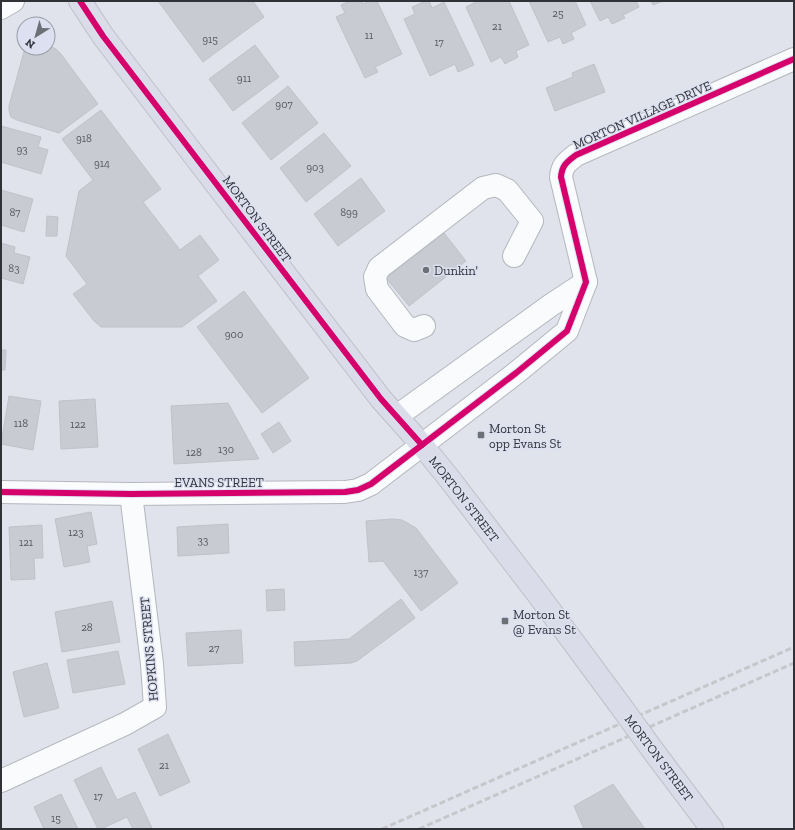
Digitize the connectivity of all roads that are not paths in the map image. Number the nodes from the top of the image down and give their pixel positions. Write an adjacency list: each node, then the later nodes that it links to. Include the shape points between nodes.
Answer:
1 (13, 1): 3 (street)
2 (80, 1): 8 (highway, MORTON STREET, via 103,36 381,399)
3 (1, 8)
4 (794, 59): 6 (street, MORTON VILLAGE DRIVE, via 576,155 566,163 562,168 561,177)
5 (514, 256): 7 (street, via 532,221 507,190 496,185 483,188 379,268 375,278 377,289 405,326 414,330)
6 (586, 282): 8 (street); 9 (street, via 567,331)
7 (424, 326)
8 (397, 416): 9 (highway, MORTON STREET)
9 (422, 445): 11 (street, EVANS STREET, via 371,484 358,490); 13 (highway, MORTON STREET, bridge, via 533,588)
10 (1, 492): 11 (street, EVANS STREET)
11 (131, 494): 12 (street, HOPKINS STREET, via 155,707 125,724)
12 (1, 781)
13 (712, 829)

